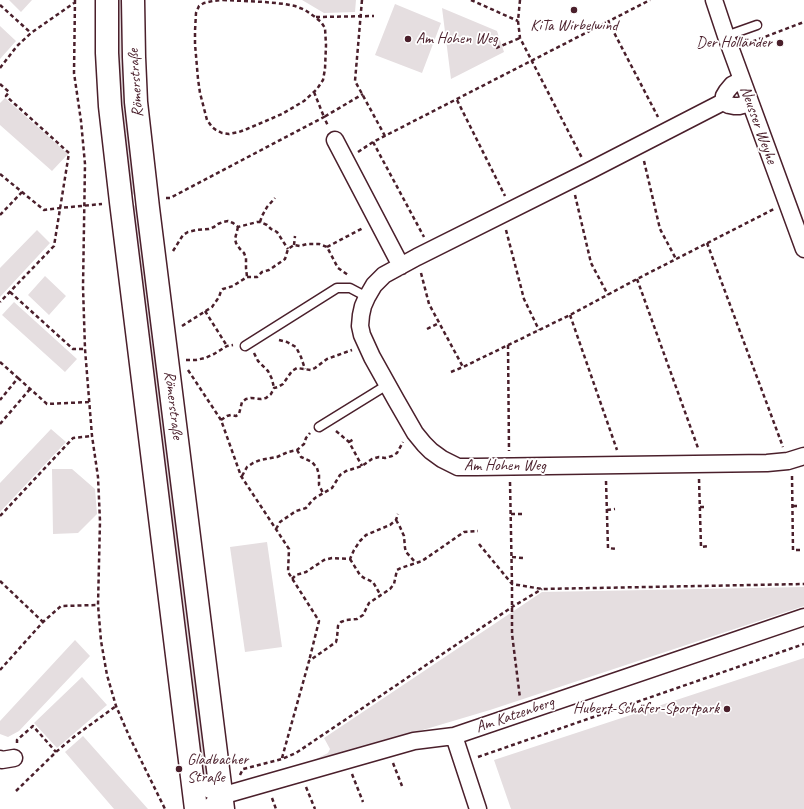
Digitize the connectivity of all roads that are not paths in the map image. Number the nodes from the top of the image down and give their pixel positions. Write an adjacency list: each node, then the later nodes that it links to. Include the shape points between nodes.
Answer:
1 (107, 0): 19 (main road, Römerstraße, via 111,114)
2 (133, 0): 20 (main road, Römerstraße, via 136,102)
3 (714, 0): 5 (street, Neusser Weyhe)
4 (757, 25): 5 (lane)
5 (728, 43): 6 (street, Neusser Weyhe)
6 (742, 80): 7 (street, via 726,91); 8 (street, Neusser Weyhe)
7 (724, 102): 8 (street, via 734,106); 11 (street)
8 (750, 103): 10 (street, Neusser Weyhe)
9 (335, 140): 11 (street)
10 (804, 249)
11 (401, 266): 12 (street, via 384,275)
12 (370, 291): 13 (lane, via 337,288); 14 (street, Am Hohen Weg, via 363,306 360,326 365,342)
13 (248, 347)
14 (387, 385): 15 (lane); 16 (street, Am Hohen Weg, via 424,444 442,459 458,467 767,463)
15 (319, 427)
16 (804, 456)
17 (804, 617): 18 (street, Am Katzenberg)
18 (454, 736): 20 (street, Am Katzenberg, via 414,741 301,774); 22 (street)
19 (192, 780): 20 (street); 21 (main road, Römerstraße)
20 (218, 805)
21 (196, 809)
22 (478, 809)

